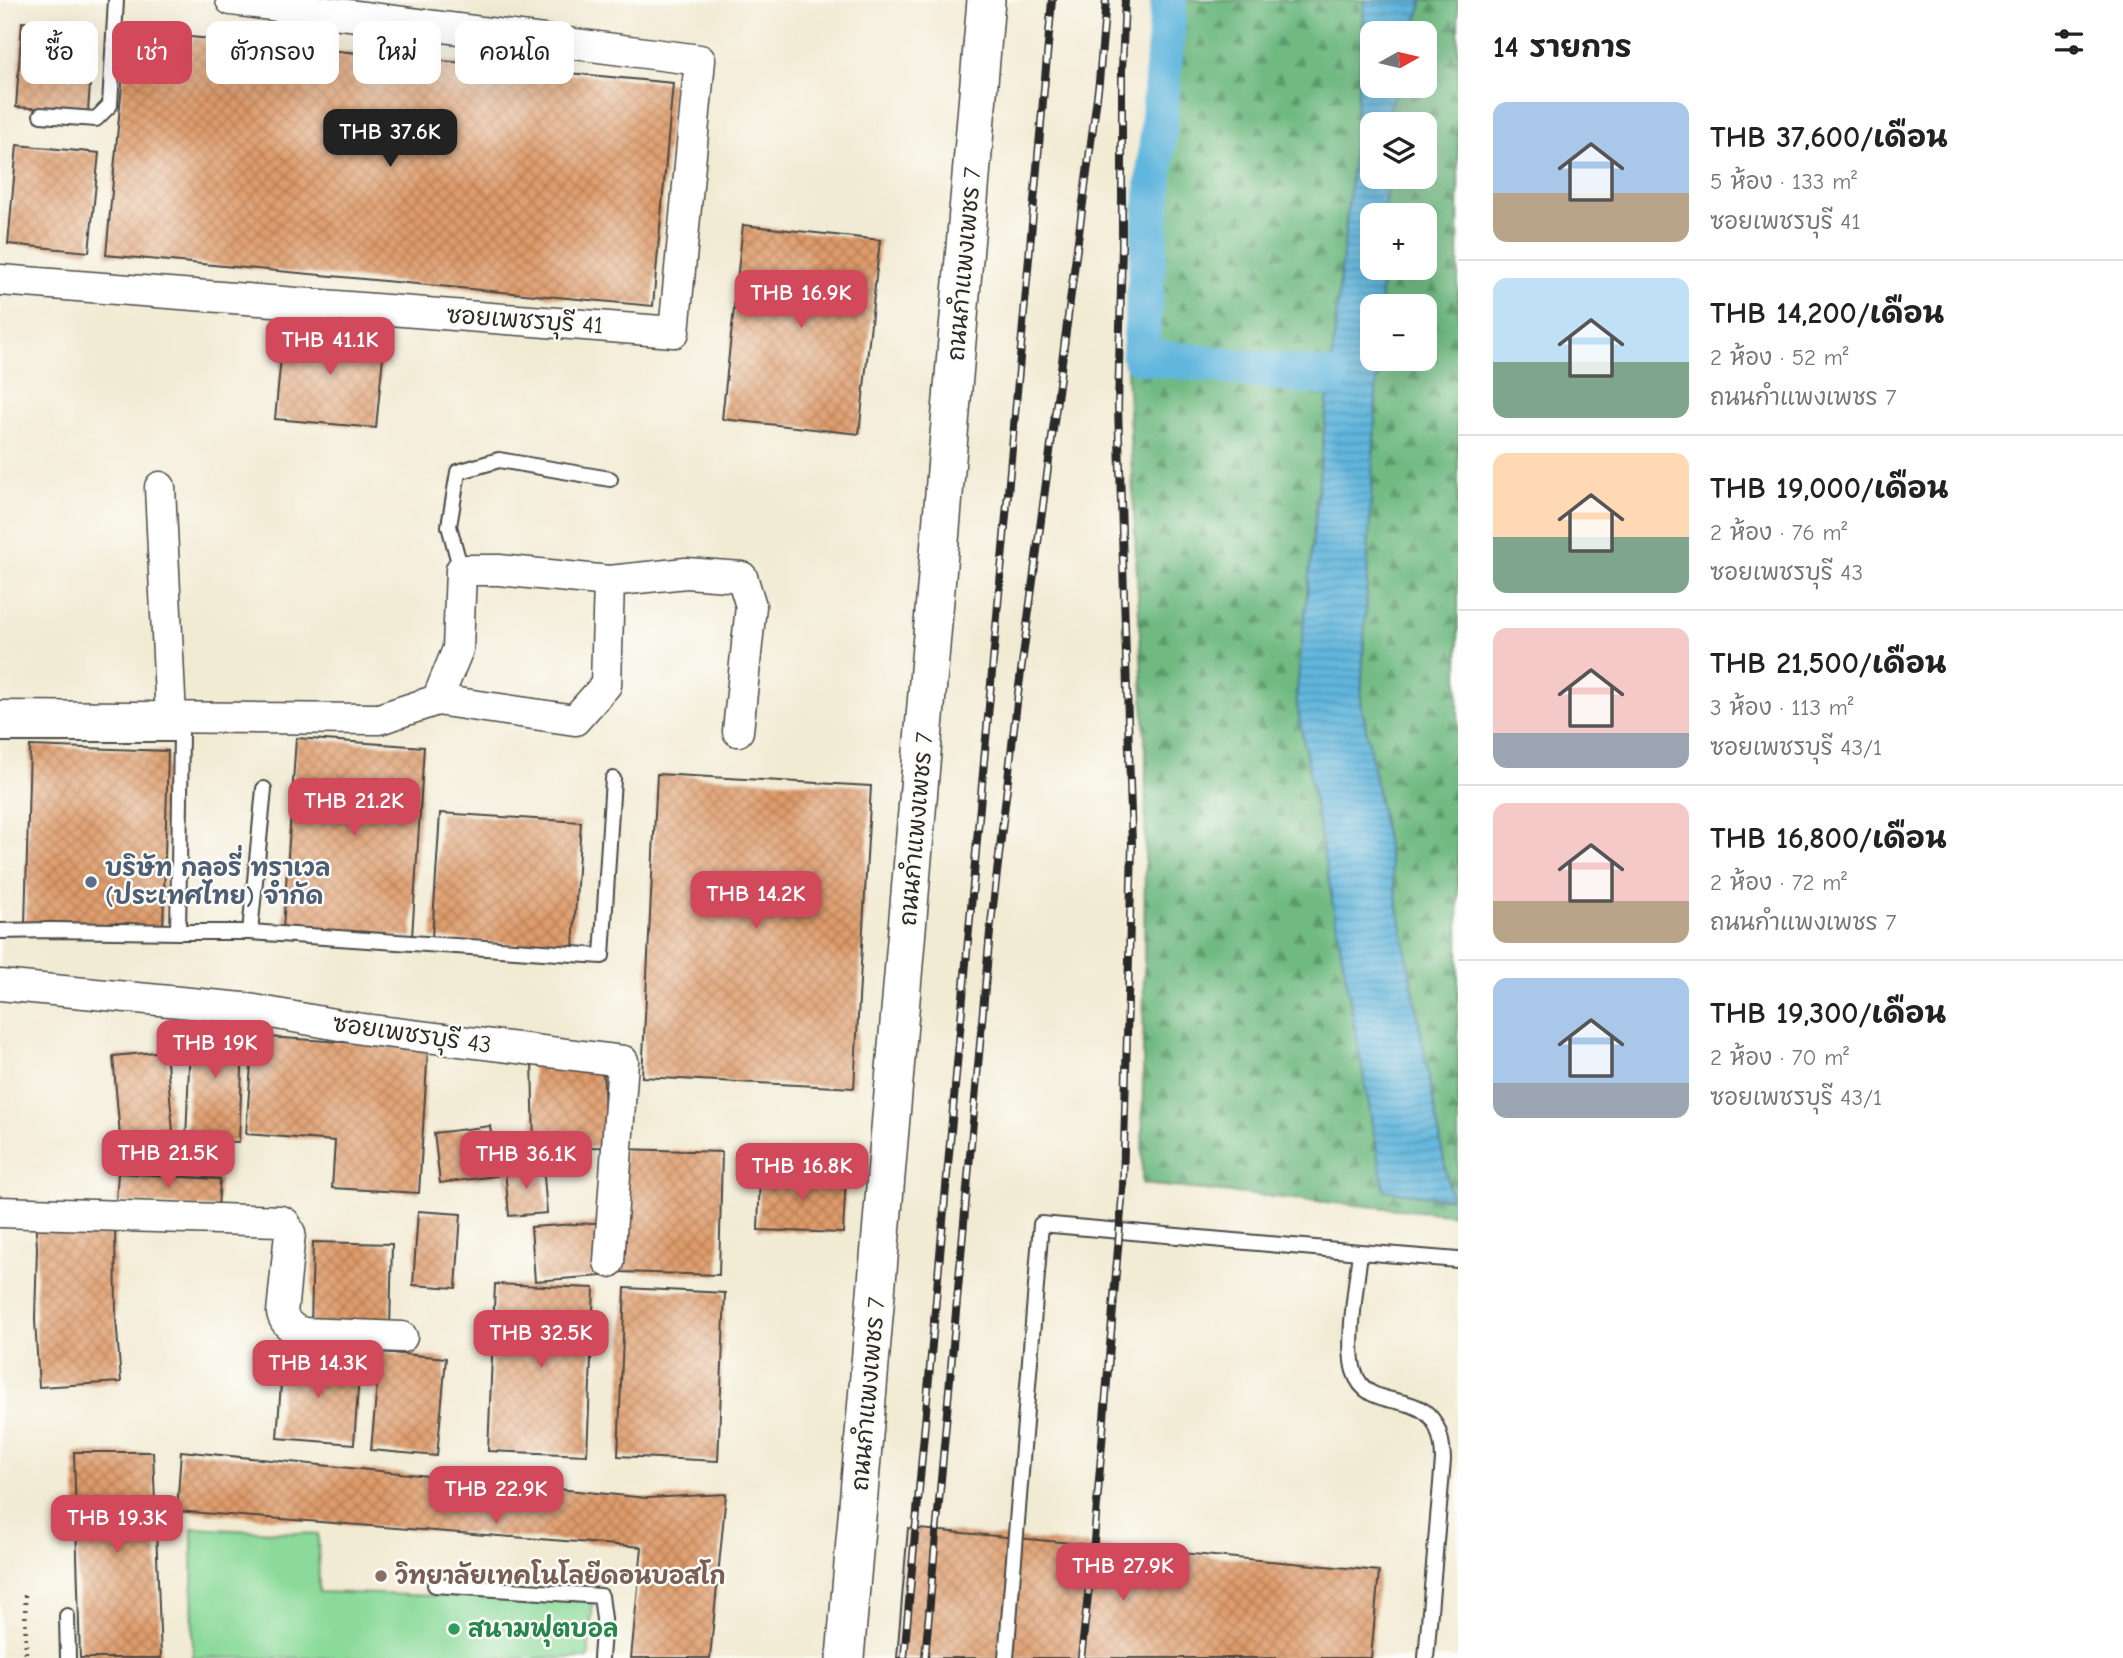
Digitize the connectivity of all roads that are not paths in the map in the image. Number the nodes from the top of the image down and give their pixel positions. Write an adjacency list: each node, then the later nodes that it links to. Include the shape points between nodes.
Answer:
1 (116, 0): 4 (lane, via 110,105 96,119)
2 (231, 0): 5 (street, ซอยเพชรบุรี 41, via 700,60 674,332)
3 (986, 0): 30 (street, ถนนกำแพงเพชร 7)
4 (41, 115)
5 (0, 280)
6 (610, 479): 8 (lane, via 499,460 458,472 449,526)
7 (160, 487): 12 (street)
8 (461, 569): 9 (street); 10 (street, via 458,649)
9 (609, 581): 10 (street, via 606,685 575,720); 13 (street, via 686,573 742,577 751,606)
10 (438, 700): 12 (street, via 379,719)
11 (0, 716): 12 (street)
12 (171, 718)
13 (738, 731)
14 (0, 734): 18 (lane, via 181,734)
15 (613, 779): 19 (lane, via 602,956)
16 (264, 789): 19 (lane)
17 (0, 931): 18 (lane)
18 (178, 932): 19 (lane)
19 (250, 932)
20 (0, 985): 24 (street, ซอยเพชรบุรี 43, via 243,1008 362,1029 623,1061)
21 (0, 1212): 25 (street, via 281,1221 290,1234 282,1313 286,1323 304,1333)
22 (1360, 1252): 23 (lane); 31 (lane, via 1041,1224); 32 (lane, via 1351,1348 1354,1371 1362,1387 1380,1398 1415,1405 1432,1417 1443,1440)
23 (1458, 1260)
24 (609, 1262)
25 (402, 1337)
26 (435, 1585): 29 (lane, via 601,1596)
27 (67, 1616): 28 (lane)
28 (68, 1658)
29 (601, 1658)
30 (845, 1658)
31 (1006, 1658)
32 (1426, 1658)

